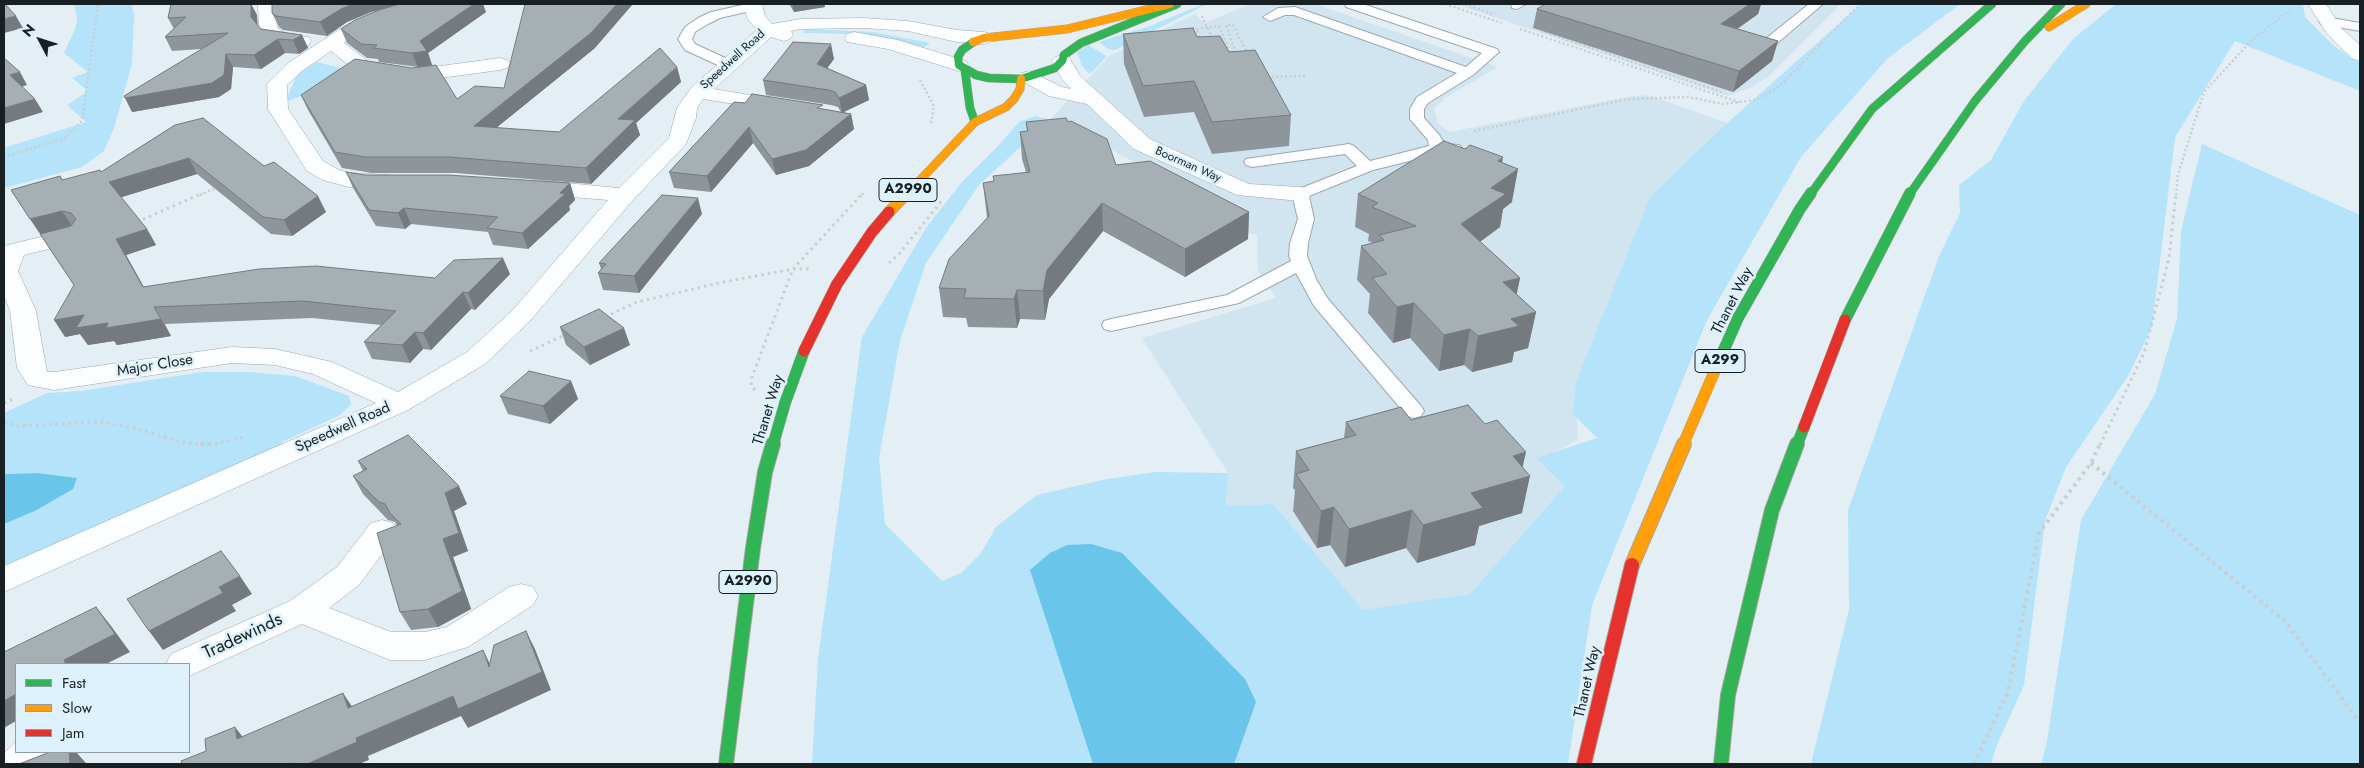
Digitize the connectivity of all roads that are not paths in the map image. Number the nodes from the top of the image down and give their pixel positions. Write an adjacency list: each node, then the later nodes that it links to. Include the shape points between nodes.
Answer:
1 (267, 4): 21 (street, via 268,29 276,37)
2 (424, 4): 21 (street, via 354,28)
3 (1170, 4): 18 (main road, via 1106,21)
4 (1177, 4): 24 (main road, via 1087,40)
5 (1295, 4): 13 (lane)
6 (1351, 4): 28 (lane, via 1492,52)
7 (1817, 4): 22 (lane)
8 (1992, 4): 56 (main road, Thanet Way / A299, via 1872,109 1800,209 1738,318 1632,565)
9 (2061, 4): 20 (main road)
10 (2086, 4): 20 (main road)
11 (2317, 4): 15 (street)
12 (753, 5): 17 (street, Speedwell Road, via 756,18); 26 (lane, via 703,21 690,30 685,39 690,47)
13 (1283, 11): 14 (lane); 28 (lane, via 1295,11)
14 (1270, 17)
15 (2326, 21): 16 (lane); 23 (street)
16 (2360, 27)
17 (768, 30): 19 (street, via 800,24 863,23 908,26); 26 (street, Speedwell Road); 27 (street, via 792,36 881,42)
18 (1016, 34): 19 (main road); 24 (main road, via 1032,34 1050,40 1062,48)
19 (984, 38): 27 (main road, via 962,50 958,57)
20 (2025, 41): 57 (main road, via 1975,101 1914,186 1842,326 1772,510 1728,695)
21 (334, 44): 25 (street, via 363,67 396,73 418,75); 38 (street, via 295,67 277,84 278,109 315,166 331,175 349,180)
22 (1763, 48)
23 (2360, 55)
24 (1063, 58): 29 (main road, via 1055,68); 31 (street, Boorman Way, via 1072,79)
25 (500, 64)
26 (729, 65): 30 (street, Speedwell Road)
27 (962, 68): 29 (main road, via 989,78); 33 (main road)
28 (1468, 72): 34 (lane, via 1434,91 1422,100 1417,109 1418,119)
29 (1025, 78): 31 (street, via 1056,92); 33 (main road, Thanet Way / A2990, via 1011,102)
30 (698, 92): 32 (street, Speedwell Road); 41 (street, Speedwell Road, via 687,108 679,140)
31 (1093, 99): 40 (street, Boorman Way, via 1142,144 1179,162 1245,190)
32 (804, 109)
33 (976, 122): 55 (main road, Thanet Way / A2990, via 872,232 837,284 806,346 785,403 766,472 752,548)
34 (1438, 148): 35 (lane); 37 (lane)
35 (1470, 152)
36 (1252, 162): 37 (lane, via 1348,149)
37 (1367, 167): 40 (lane)
38 (408, 182)
39 (519, 186): 41 (street)
40 (1300, 194): 44 (lane, via 1306,219 1299,243)
41 (625, 195): 46 (street, Speedwell Road, via 520,317 476,358)
42 (73, 236): 43 (street, Major Close)
43 (8, 252): 46 (street, Major Close, via 6,271 23,310 31,368 38,378 54,381 232,354 275,357 322,368)
44 (1301, 264): 45 (lane, via 1233,299); 47 (lane, via 1321,302)
45 (1111, 325)
46 (398, 404): 49 (street, Speedwell Road)
47 (1414, 411)
48 (382, 532): 51 (street, Tradewinds, via 348,576)
49 (4, 580)
50 (522, 596): 51 (street, via 456,638 424,646 390,646)
51 (302, 610): 52 (street, Tradewinds)
52 (185, 663)
53 (29, 753): 54 (street)
54 (17, 764)
55 (726, 764)
56 (1584, 764)
57 (1721, 764)

